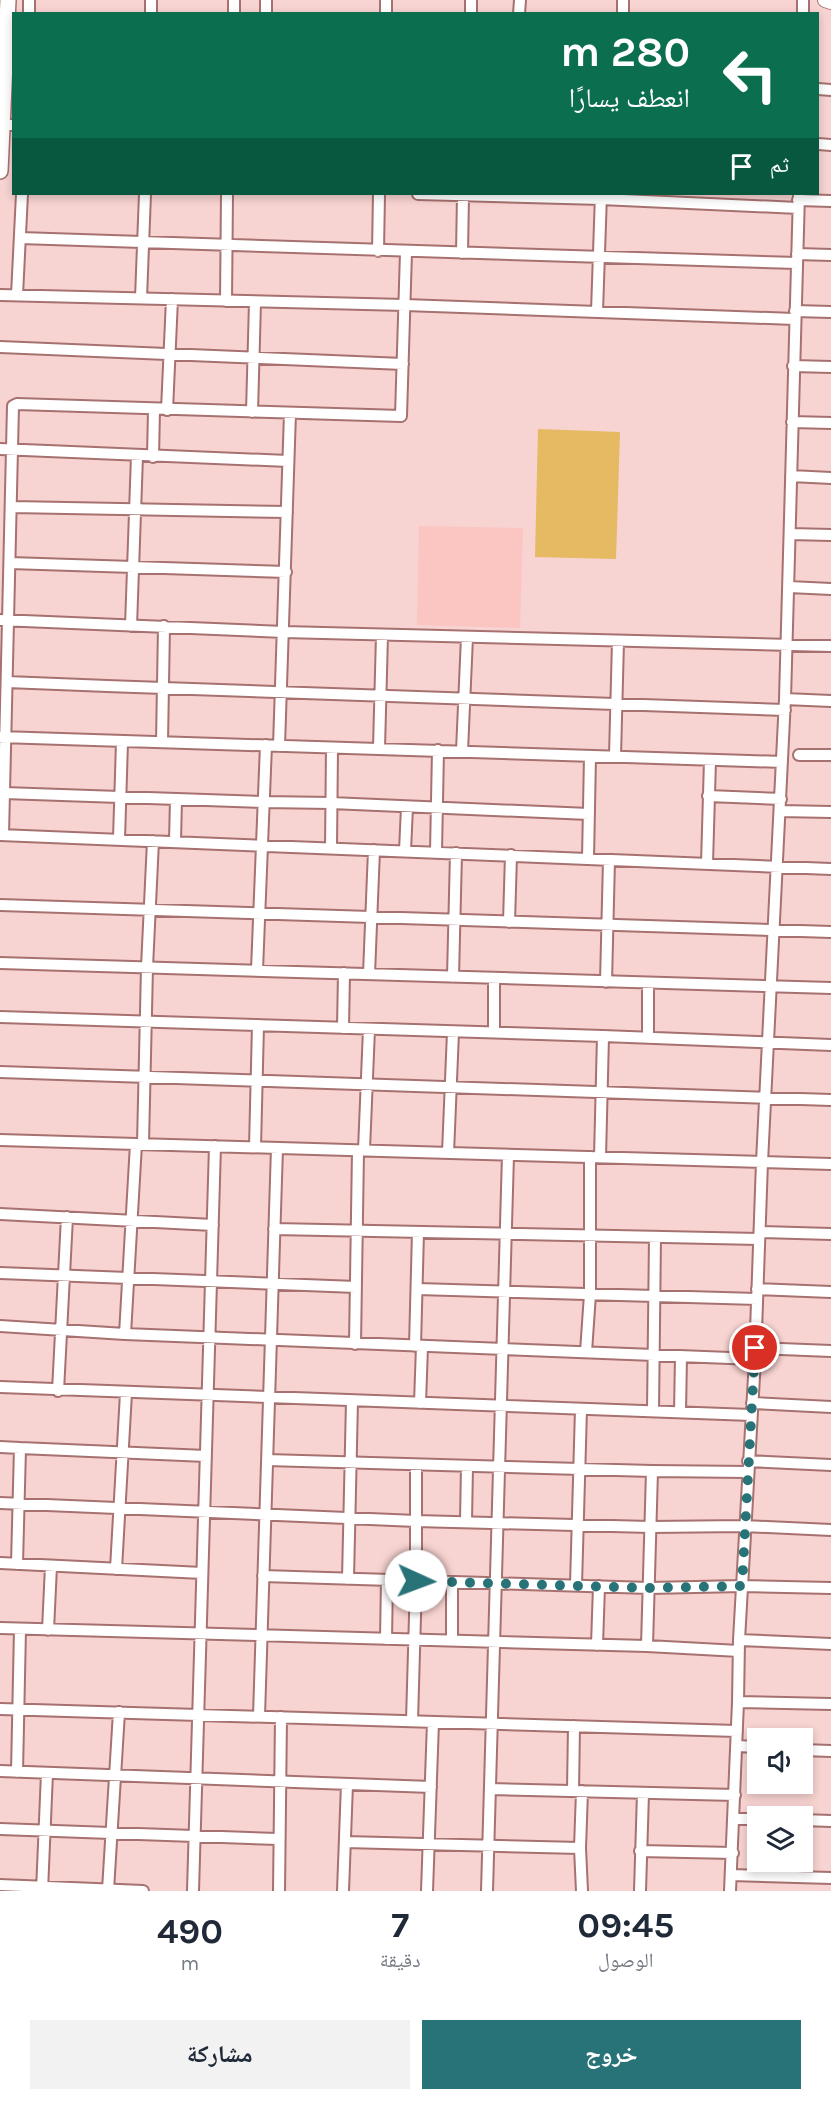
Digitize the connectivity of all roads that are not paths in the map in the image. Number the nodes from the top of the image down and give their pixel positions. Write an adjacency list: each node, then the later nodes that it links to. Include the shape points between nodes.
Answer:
1 (8, 0): 4 (highway)
2 (825, 0): 3 (main road)
3 (831, 3)
4 (4, 20): 5 (highway)
5 (2, 77): 6 (highway)
6 (4, 130): 7 (highway)
7 (0, 171)
8 (22, 195): 16 (street)
9 (145, 195): 17 (street)
10 (227, 195): 18 (street)
11 (379, 195): 19 (street)
12 (463, 195): 13 (street); 21 (street)
13 (601, 196): 14 (street); 23 (street)
14 (798, 200): 15 (street); 24 (street)
15 (831, 201)
16 (20, 238): 17 (street); 26 (street)
17 (143, 243): 18 (street); 27 (street)
18 (227, 246): 19 (street); 29 (street)
19 (378, 251): 20 (street)
20 (406, 252): 21 (street); 31 (street)
21 (462, 253): 23 (street)
22 (831, 255): 24 (street)
23 (599, 256): 24 (street); 32 (street)
24 (797, 259): 34 (street)
25 (0, 295): 26 (street)
26 (17, 295): 27 (street)
27 (141, 298): 28 (street)
28 (172, 299): 29 (street); 36 (street)
29 (226, 301): 30 (street)
30 (255, 302): 31 (street); 37 (street)
31 (405, 305): 32 (street); 38 (street)
32 (597, 312): 34 (street)
33 (831, 312): 34 (street)
34 (794, 315): 39 (street)
35 (0, 347): 36 (street)
36 (169, 355): 37 (street); 42 (street)
37 (253, 358): 38 (street); 43 (street)
38 (403, 364): 44 (street, via 401,417)
39 (793, 366): 40 (street); 45 (street)
40 (831, 367)
41 (154, 410): 42 (street); 48 (street, via 15,405); 50 (street)
42 (167, 410): 43 (street)
43 (252, 412): 44 (street)
44 (290, 413): 51 (street)
45 (792, 422): 46 (street); 52 (street)
46 (831, 423)
47 (0, 449): 48 (street)
48 (13, 450): 49 (street); 54 (street)
49 (137, 456): 50 (street); 55 (street)
50 (153, 457): 51 (street)
51 (288, 461): 56 (street)
52 (792, 476): 53 (street); 57 (street)
53 (831, 478)
54 (12, 507): 55 (street); 59 (street)
55 (135, 510): 56 (street); 60 (street)
56 (287, 512): 61 (street)
57 (790, 534): 58 (street); 62 (street)
58 (831, 535)
59 (10, 563): 60 (street); 64 (street)
60 (133, 567): 61 (street); 65 (street)
61 (286, 572): 67 (street)
62 (789, 587): 63 (street); 71 (street)
63 (831, 589)
64 (4, 621): 65 (street); 73 (street)
65 (131, 626): 66 (street)
66 (165, 626): 67 (street); 74 (street)
67 (284, 632): 68 (street); 75 (street)
68 (382, 635): 69 (street); 76 (street)
69 (467, 637): 70 (street); 77 (street)
70 (618, 641): 71 (street); 79 (street)
71 (787, 645): 72 (street); 80 (street)
72 (831, 646)
73 (7, 682): 74 (street); 81 (street)
74 (163, 689): 75 (street); 83 (street)
75 (281, 691): 76 (street); 85 (street)
76 (380, 694): 77 (street); 87 (street)
77 (464, 697): 79 (street); 89 (street)
78 (831, 701): 80 (street)
79 (616, 702): 80 (street); 93 (street)
80 (785, 705): 95 (street)
81 (3, 737): 82 (street); 96 (street)
82 (122, 742): 83 (street); 98 (street)
83 (162, 742): 84 (street)
84 (266, 745): 85 (street); 101 (street)
85 (279, 746): 86 (street)
86 (332, 748): 87 (street); 102 (street)
87 (379, 748): 88 (street)
88 (438, 750): 89 (street); 104 (street)
89 (462, 751): 92 (street)
90 (799, 755): 91 (street)
91 (831, 755)
92 (590, 756): 93 (street); 107 (street)
93 (615, 756): 94 (street)
94 (710, 760): 95 (street); 97 (street)
95 (782, 762): 99 (street)
96 (4, 793): 98 (street); 108 (street)
97 (708, 796): 99 (street); 121 (street)
98 (120, 797): 100 (street); 109 (street)
99 (781, 798): 105 (street)
100 (176, 799): 101 (street); 111 (street)
101 (264, 802): 102 (street); 112 (street)
102 (332, 803): 103 (street); 113 (street)
103 (407, 807): 104 (street); 115 (street)
104 (438, 809): 107 (street); 116 (street)
105 (780, 811): 106 (street); 122 (street)
106 (831, 812)
107 (589, 814): 119 (street)
108 (2, 835): 109 (street)
109 (118, 839): 110 (street)
110 (153, 840): 111 (street); 125 (street)
111 (175, 841): 112 (street)
112 (263, 845): 113 (street); 126 (street)
113 (331, 848): 114 (street)
114 (374, 850): 115 (street); 127 (street)
115 (405, 851): 116 (street)
116 (436, 852): 117 (street)
117 (456, 853): 118 (street); 128 (street)
118 (511, 855): 119 (street); 129 (street)
119 (588, 859): 120 (street)
120 (609, 860): 121 (street); 130 (street)
121 (707, 864): 122 (street)
122 (776, 867): 123 (street); 131 (street)
123 (831, 869)
124 (0, 905): 125 (street)
125 (150, 909): 126 (street); 134 (street)
126 (260, 913): 127 (street); 135 (street)
127 (370, 917): 128 (street); 137 (street)
128 (454, 920): 129 (street); 138 (street)
129 (509, 922): 130 (street)
130 (608, 925): 131 (street); 140 (street)
131 (773, 931): 132 (street); 142 (street)
132 (831, 933)
133 (0, 963): 134 (street)
134 (147, 967): 135 (street); 145 (street)
135 (257, 970): 136 (street)
136 (344, 973): 137 (street); 147 (street)
137 (369, 974): 138 (street)
138 (453, 977): 139 (street)
139 (494, 978): 140 (street); 150 (street)
140 (606, 982): 141 (street)
141 (648, 983): 142 (street); 152 (street)
142 (771, 987): 143 (street); 153 (street)
143 (831, 988)
144 (0, 1017): 145 (street)
145 (146, 1022): 146 (street); 156 (street)
146 (258, 1025): 147 (street); 157 (street)
147 (343, 1028): 148 (street)
148 (369, 1029): 149 (street); 158 (street)
149 (453, 1032): 150 (street); 159 (street)
150 (494, 1032): 151 (street)
151 (603, 1036): 152 (street); 160 (street)
152 (648, 1038): 153 (street)
153 (768, 1043): 154 (street); 161 (street)
154 (831, 1045)
155 (0, 1072): 156 (street)
156 (145, 1077): 157 (street); 164 (street)
157 (256, 1080): 158 (street); 166 (street)
158 (367, 1084): 159 (street); 168 (street)
159 (451, 1087): 160 (street); 169 (street)
160 (601, 1092): 161 (street); 171 (street)
161 (765, 1098): 162 (street); 172 (street)
162 (831, 1100)
163 (0, 1140): 164 (street)
164 (140, 1144): 165 (street); 176 (street)
165 (215, 1146): 166 (street); 177 (street)
166 (255, 1147): 167 (street)
167 (277, 1148): 168 (street); 178 (street)
168 (361, 1151): 169 (street); 179 (street)
169 (448, 1153): 170 (street)
170 (508, 1155): 171 (street); 183 (street)
171 (595, 1157): 172 (street); 181 (street)
172 (762, 1162): 173 (street); 184 (street)
173 (831, 1164)
174 (0, 1214): 175 (street)
175 (67, 1217): 176 (street); 187 (street)
176 (132, 1221): 177 (street); 188 (street)
177 (213, 1224): 189 (street)
178 (274, 1229): 179 (street); 190 (street)
179 (356, 1231): 180 (street); 191 (street)
180 (418, 1232): 183 (street); 192 (street)
181 (589, 1234): 183 (street); 185 (street); 195 (street)
182 (831, 1234): 184 (street)
183 (506, 1235): 193 (street)
184 (759, 1235): 185 (street); 196 (street)
185 (655, 1237): 197 (street)
186 (0, 1273): 187 (street)
187 (64, 1277): 188 (street); 199 (street)
188 (128, 1278): 189 (street); 200 (street)
189 (211, 1282): 190 (street); 201 (street)
190 (273, 1284): 191 (street); 202 (street)
191 (356, 1287): 203 (street)
192 (418, 1289): 193 (street); 204 (street)
193 (504, 1291): 195 (street); 205 (street)
194 (831, 1292): 196 (street)
195 (590, 1294): 197 (street); 207 (street)
196 (757, 1294): 197 (street); 208 (street)
197 (655, 1296): 209 (street)
198 (0, 1326): 199 (street)
199 (61, 1330): 200 (street); 212 (street)
200 (125, 1335): 201 (street)
201 (210, 1338): 202 (street); 214 (street)
202 (271, 1340): 203 (street); 215 (street)
203 (355, 1344): 204 (street)
204 (419, 1346): 205 (street); 217 (street)
205 (502, 1348): 207 (street); 218 (street)
206 (831, 1351): 208 (street)
207 (586, 1352): 209 (street)
208 (755, 1354): 210 (street); 221 (street)
209 (655, 1355): 210 (street); 222 (street)
210 (681, 1356): 223 (street)
211 (0, 1388): 212 (street)
212 (58, 1391): 213 (street)
213 (126, 1393): 214 (street); 226 (street)
214 (208, 1396): 215 (street); 227 (street)
215 (269, 1398): 216 (street); 228 (street)
216 (352, 1401): 217 (street); 229 (street)
217 (420, 1403): 218 (street)
218 (501, 1406): 220 (street); 233 (street)
219 (831, 1407): 221 (street)
220 (581, 1409): 222 (street); 235 (street)
221 (752, 1409): 223 (street); 234 (street)
222 (653, 1411): 223 (street)
223 (680, 1412)
224 (0, 1447): 225 (street)
225 (20, 1448): 226 (street); 238 (street)
226 (123, 1452): 227 (street); 239 (street)
227 (206, 1456): 240 (street)
228 (267, 1460): 229 (street); 241 (street)
229 (351, 1463): 230 (street); 242 (street)
230 (416, 1465): 232 (street); 243 (street)
231 (831, 1465): 234 (street)
232 (466, 1466): 233 (street); 244 (street)
233 (499, 1467): 235 (street); 245 (street)
234 (748, 1467): 236 (street); 247 (street)
235 (579, 1469): 236 (street); 246 (street)
236 (652, 1471): 248 (street)
237 (0, 1503): 238 (street)
238 (19, 1504): 239 (street); 251 (street)
239 (119, 1508): 240 (street); 253 (street)
240 (204, 1513): 241 (street); 254 (street)
241 (265, 1515): 242 (street); 255 (street)
242 (350, 1518): 243 (street); 256 (street)
243 (416, 1521): 244 (street); 258 (street)
244 (466, 1521): 245 (street)
245 (497, 1522): 246 (street); 260 (street)
246 (577, 1525): 248 (street); 261 (street)
247 (745, 1526): 248 (street); 249 (street); 263 (street)
248 (650, 1527): 264 (street)
249 (831, 1530)
250 (0, 1563): 251 (street)
251 (17, 1564): 252 (street)
252 (51, 1566): 253 (street); 268 (street)
253 (116, 1569): 254 (street)
254 (202, 1573): 269 (street)
255 (263, 1576): 256 (street); 270 (street)
256 (348, 1579): 257 (street)
257 (387, 1580): 258 (street); 271 (street)
258 (416, 1581): 259 (street); 272 (street)
259 (452, 1582): 260 (street); 273 (street)
260 (495, 1583): 261 (street); 274 (street)
261 (576, 1586): 262 (street)
262 (600, 1586): 264 (street); 276 (street)
263 (742, 1586): 264 (street); 265 (street); 278 (street)
264 (648, 1588): 277 (street)
265 (831, 1588)
266 (0, 1628): 267 (street)
267 (20, 1629): 268 (street); 282 (street)
268 (48, 1630): 269 (street)
269 (201, 1634): 270 (street); 284 (street)
270 (261, 1635): 271 (street); 285 (street)
271 (386, 1639): 272 (street)
272 (413, 1640): 273 (street); 287 (street)
273 (452, 1641): 274 (street)
274 (493, 1642): 276 (street); 289 (street)
275 (831, 1644): 278 (street)
276 (597, 1645): 277 (street)
277 (647, 1646): 278 (street)
278 (739, 1646): 279 (street)
279 (738, 1702): 280 (street); 291 (street)
280 (831, 1704)
281 (0, 1709): 282 (street)
282 (17, 1709): 283 (street); 297 (street)
283 (119, 1712): 284 (street); 299 (street)
284 (198, 1715): 285 (street); 300 (street)
285 (259, 1716): 286 (street)
286 (281, 1717): 287 (street); 301 (street)
287 (412, 1721): 288 (street)
288 (433, 1722): 289 (street); 303 (street)
289 (491, 1724): 290 (street); 304 (street)
290 (574, 1726): 291 (street); 305 (street)
291 (737, 1731): 292 (street)
292 (737, 1746): 293 (street); 307 (street)
293 (747, 1746)
294 (813, 1750): 295 (street)
295 (831, 1751)
296 (0, 1771): 297 (street)
297 (16, 1772): 298 (street)
298 (47, 1773): 299 (street); 313 (street)
299 (115, 1775): 300 (street); 314 (street)
300 (196, 1778): 301 (street); 315 (street)
301 (281, 1782): 302 (street); 316 (street)
302 (347, 1784): 303 (street); 317 (street)
303 (430, 1787): 318 (street)
304 (490, 1789): 305 (street); 319 (street)
305 (578, 1791): 306 (street); 320 (street)
306 (643, 1793): 307 (street); 321 (street)
307 (735, 1795): 308 (street)
308 (733, 1819): 309 (street); 322 (street)
309 (747, 1819)
310 (813, 1820): 311 (street)
311 (831, 1821)
312 (0, 1829): 313 (street)
313 (45, 1830): 314 (street); 326 (street)
314 (111, 1833): 315 (street); 327 (street)
315 (195, 1837): 316 (street); 329 (street)
316 (278, 1839): 330 (street)
317 (345, 1842): 318 (street); 331 (street)
318 (429, 1845): 319 (street); 332 (street)
319 (488, 1847): 320 (street); 333 (street)
320 (579, 1848): 334 (street)
321 (640, 1851): 322 (street); 335 (street)
322 (733, 1853): 323 (street)
323 (731, 1875): 324 (street); 336 (street)
324 (831, 1878)
325 (0, 1885): 326 (street)
326 (42, 1889): 327 (street)
327 (108, 1890): 328 (street)
328 (143, 1891)
329 (193, 1891)
330 (279, 1891)
331 (343, 1891)
332 (427, 1891)
333 (488, 1891)
334 (582, 1891)
335 (640, 1891)
336 (730, 1891)

